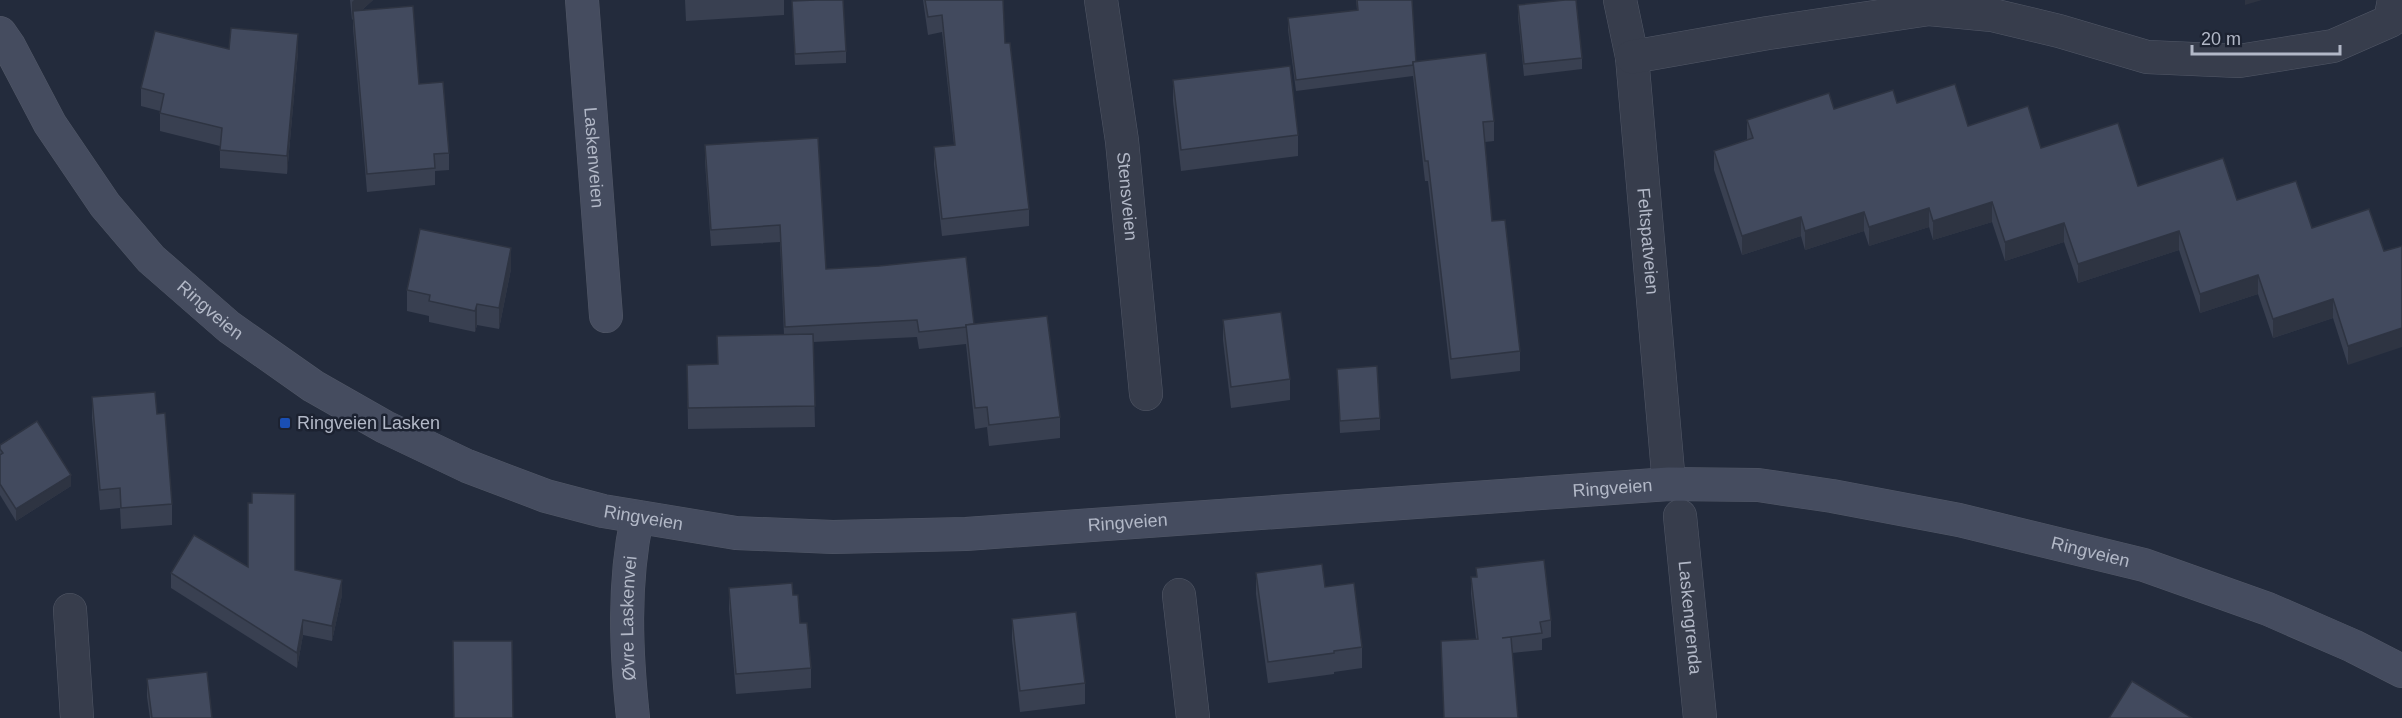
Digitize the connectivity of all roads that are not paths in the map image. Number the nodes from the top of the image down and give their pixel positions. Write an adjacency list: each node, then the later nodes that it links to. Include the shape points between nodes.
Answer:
1 (582, 0): 8 (main road, Laskenveien)
2 (1101, 0): 9 (street, Stensveien, via 1122,141)
3 (1620, 0): 7 (street, Feltspatveien)
4 (2394, 0): 7 (street, via 2390,21 2333,46 2239,61 2147,57 1992,15 1929,9)
5 (0, 10): 6 (main road, Ringveien)
6 (3, 44): 12 (main road, Ringveien, via 50,124 105,205 151,258 229,327 313,386 385,427 467,466 546,496)
7 (1632, 57): 10 (street, Feltspatveien)
8 (606, 316)
9 (1146, 394)
10 (1669, 484): 12 (main road, Ringveien, via 954,534 833,537 736,533); 15 (main road, Ringveien, via 1758,485 1832,496 1959,520 2144,565 2268,609)
11 (1680, 516): 19 (street, Laskengrenda)
12 (637, 518): 17 (main road, Øvre Laskenvei, via 626,606)
13 (1179, 594): 18 (street)
14 (70, 610): 16 (street)
15 (2402, 670)
16 (77, 718)
17 (633, 718)
18 (1193, 718)
19 (1700, 718)

